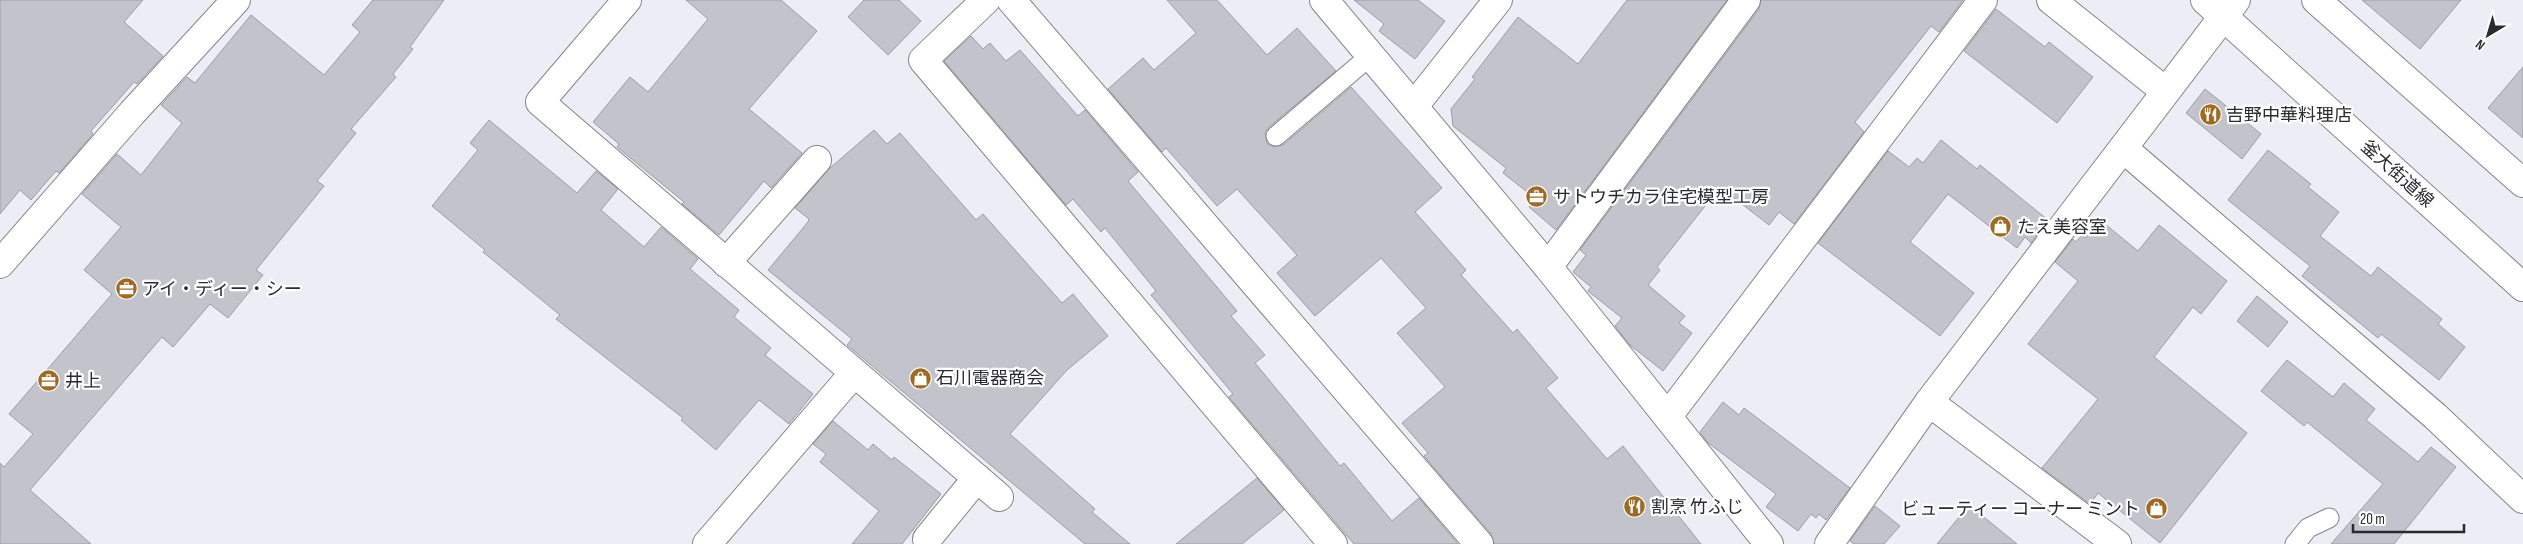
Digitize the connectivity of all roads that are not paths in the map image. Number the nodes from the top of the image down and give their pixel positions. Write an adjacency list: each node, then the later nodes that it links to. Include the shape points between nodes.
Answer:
1 (236, 0): 20 (street)
2 (627, 0): 19 (street, via 540,102)
3 (986, 0): 32 (street, via 923,60)
4 (1011, 0): 33 (street)
5 (1324, 0): 12 (street)
6 (1498, 0): 14 (street)
7 (1746, 0): 21 (street)
8 (1983, 0): 25 (street)
9 (2051, 0): 13 (street)
10 (2316, 0): 18 (street)
11 (2221, 6): 13 (street); 22 (street, 釜大街道線)
12 (1370, 56): 14 (street); 15 (lane)
13 (2165, 91): 16 (street)
14 (1414, 106): 21 (street)
15 (1276, 136)
16 (2124, 149): 24 (street); 28 (street, via 2435,416)
17 (817, 160): 19 (street)
18 (2523, 183)
19 (726, 263): 23 (street)
20 (0, 264)
21 (1548, 267): 25 (street)
22 (2523, 287)
23 (854, 373): 26 (street); 31 (street)
24 (1929, 402): 35 (street); 36 (street)
25 (1668, 416): 34 (street)
26 (977, 478): 27 (street); 30 (street)
27 (999, 497)
28 (2523, 499)
29 (2329, 518): 37 (lane, via 2308,528)
30 (927, 539)
31 (707, 544)
32 (1333, 544)
33 (1478, 544)
34 (1769, 544)
35 (1829, 544)
36 (2117, 544)
37 (2295, 544)

